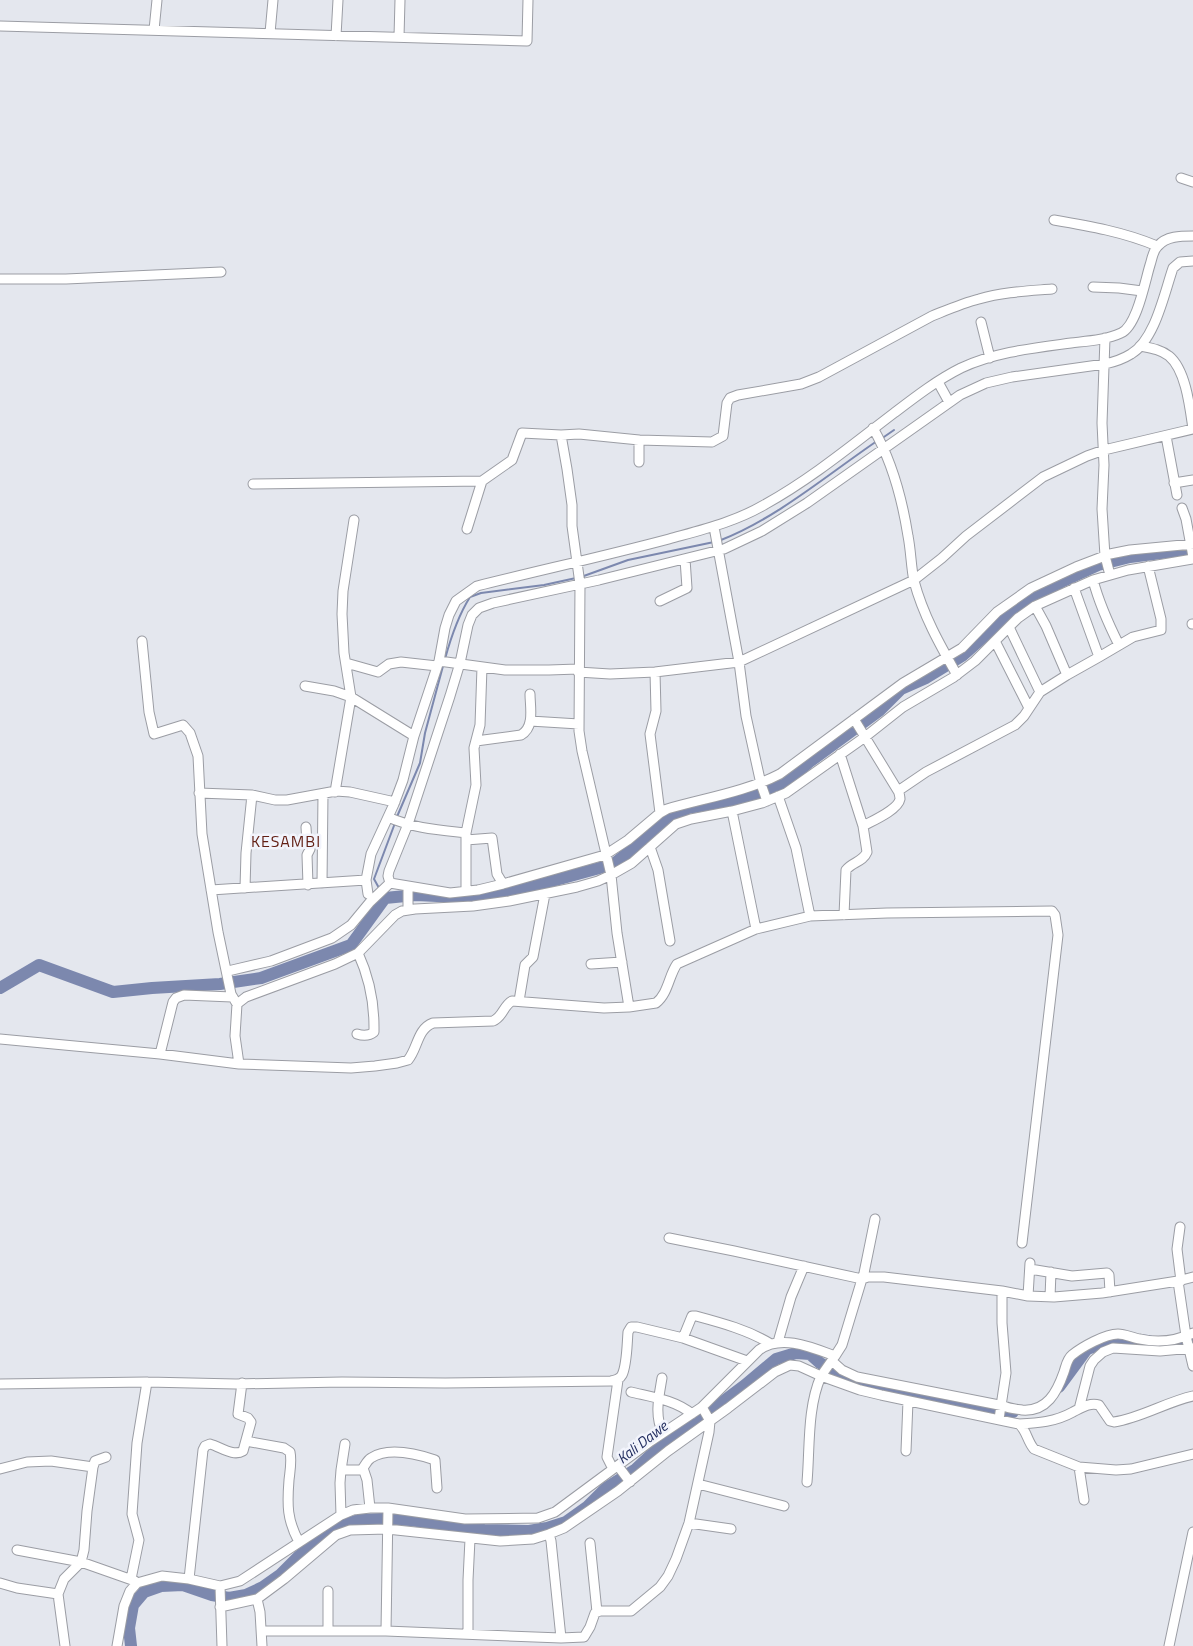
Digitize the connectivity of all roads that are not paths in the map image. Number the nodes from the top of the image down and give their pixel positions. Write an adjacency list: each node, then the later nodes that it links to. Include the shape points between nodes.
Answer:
1 (157, 0): 7 (street)
2 (273, 0): 8 (street)
3 (338, 0): 9 (street)
4 (400, 0): 10 (street)
5 (528, 0): 10 (street, via 527,41)
6 (0, 26): 7 (street)
7 (154, 30): 8 (street)
8 (270, 33): 9 (street)
9 (336, 36): 10 (street)
10 (399, 37)
11 (1181, 178): 12 (street)
12 (1193, 182)
13 (1054, 220): 15 (street, via 1112,230)
14 (1193, 236): 15 (street, via 1178,236)
15 (1157, 246): 21 (street)
16 (1193, 261): 24 (street, via 1180,262 1173,268 1156,321)
17 (221, 272): 18 (street)
18 (0, 279)
19 (1093, 287): 21 (street)
20 (1052, 289): 33 (street, via 1006,294 951,308 820,377 730,398 723,436 712,442)
21 (1142, 291): 23 (street, via 1133,320 1126,330)
22 (981, 322): 25 (street)
23 (1105, 343): 25 (street, via 1026,350); 26 (street)
24 (1140, 346): 26 (street, via 1119,360); 29 (street, via 1158,350 1174,363 1189,400)
25 (990, 358): 27 (street, via 962,368)
26 (1105, 362): 28 (street, via 986,383); 35 (street)
27 (938, 382): 28 (street); 30 (street, via 912,398)
28 (949, 402): 34 (street)
29 (1193, 429): 32 (street)
30 (874, 431): 34 (street); 44 (street, via 790,489)
31 (560, 435): 33 (street); 38 (street, via 522,433 512,460); 50 (street)
32 (1166, 436): 35 (street); 39 (street)
33 (639, 440): 36 (street)
34 (884, 448): 46 (street, via 762,532); 53 (street, via 904,511)
35 (1104, 450): 48 (street, via 1102,508); 53 (street, via 1043,477)
36 (639, 462)
37 (1193, 480): 39 (street)
38 (482, 481): 40 (street); 45 (street)
39 (1174, 483): 41 (street)
40 (253, 484)
41 (1177, 495)
42 (1182, 508): 47 (street)
43 (354, 520): 66 (street, via 342,614)
44 (715, 529): 46 (street); 50 (street)
45 (468, 530)
46 (718, 549): 49 (street); 65 (street)
47 (1192, 551): 48 (street, via 1130,550); 51 (street)
48 (1105, 557): 52 (street); 63 (street, via 1030,588 996,612 962,648)
49 (685, 559): 55 (street); 57 (street, via 687,588)
50 (577, 564): 55 (street); 67 (street, via 477,586 464,594 449,615)
51 (1148, 566): 52 (street); 62 (street, via 1162,628)
52 (1109, 572): 54 (street)
53 (914, 580): 63 (street, via 927,618); 65 (street)
54 (1093, 580): 56 (street); 62 (street, via 1098,601)
55 (580, 582): 68 (street, via 479,608 468,625); 70 (street)
56 (1074, 588): 58 (street); 64 (street)
57 (660, 601)
58 (1035, 606): 59 (street); 73 (street)
59 (1009, 627): 61 (street); 75 (street)
60 (142, 641): 89 (street, via 154,734 183,725 187,728 198,756)
61 (995, 641): 72 (street); 78 (street)
62 (1119, 644): 64 (street)
63 (947, 658): 72 (street); 80 (street, via 915,675)
64 (1099, 658): 73 (street)
65 (738, 662): 71 (street); 86 (street)
66 (346, 663): 67 (street, via 378,672 389,664 401,662); 77 (street)
67 (439, 663): 68 (street); 82 (street)
68 (459, 663): 69 (street); 98 (street)
69 (482, 667): 70 (street); 84 (street, via 480,725)
70 (578, 671): 71 (street, via 610,674); 81 (street)
71 (655, 672): 96 (street, via 656,711 650,734)
72 (956, 672): 83 (street)
73 (1066, 674): 75 (street)
74 (305, 686): 77 (street)
75 (1040, 692): 78 (street)
76 (530, 694): 79 (street)
77 (351, 697): 82 (street); 88 (street)
78 (1029, 708): 87 (street, via 1016,725 926,772)
79 (530, 721): 81 (street); 84 (street, via 528,730 521,735)
80 (855, 722): 83 (street); 86 (street)
81 (579, 724): 103 (street)
82 (414, 736): 94 (street)
83 (865, 736): 85 (street); 87 (street)
84 (476, 741): 101 (street, via 476,785)
85 (840, 754): 92 (street); 100 (street)
86 (762, 785): 93 (street); 96 (street)
87 (898, 791): 100 (street, via 897,805)
88 (335, 792): 91 (street); 94 (street)
89 (199, 793): 90 (street); 112 (street)
90 (252, 794): 91 (street, via 276,800); 110 (street)
91 (323, 794): 106 (street)
92 (778, 796): 93 (street); 118 (street, via 796,848)
93 (767, 799): 95 (street)
94 (395, 802): 97 (street)
95 (732, 811): 102 (street, via 676,824); 119 (street)
96 (660, 813): 103 (street)
97 (390, 818): 98 (street); 105 (street, via 370,854)
98 (406, 824): 101 (street); 107 (street, via 389,871)
99 (306, 826): 109 (street, via 310,850 307,855)
100 (863, 826): 117 (street, via 867,852 861,860 847,867)
101 (466, 836): 108 (street, via 492,838 497,874); 113 (street)
102 (650, 848): 104 (street, via 632,863); 120 (street, via 658,870)
103 (606, 857): 104 (street); 108 (street)
104 (610, 873): 115 (street, via 598,881); 122 (street)
105 (366, 880): 106 (street); 114 (street)
106 (322, 883): 109 (street)
107 (389, 884): 111 (street); 124 (street, via 351,925 332,938)
108 (503, 884): 113 (street)
109 (308, 885): 110 (street)
110 (245, 888): 112 (street)
111 (408, 888): 113 (street, via 450,893); 116 (street)
112 (211, 890): 124 (street)
113 (466, 891)
114 (368, 894)
115 (545, 894): 116 (street, via 473,906); 126 (street, via 533,957 525,964)
116 (408, 907): 121 (street, via 395,915)
117 (844, 915): 118 (street); 135 (street, via 1047,911 1055,915 1058,935)
118 (810, 916): 119 (street)
119 (756, 928): 127 (street, via 677,964 660,1000)
120 (670, 941)
121 (358, 952): 125 (street, via 246,997); 128 (street, via 371,991 374,1030 366,1036)
122 (622, 962): 123 (street); 127 (street)
123 (591, 964)
124 (228, 974): 125 (street)
125 (233, 998): 130 (street, via 184,995 176,998); 131 (street)
126 (519, 1000): 127 (street, via 604,1008); 131 (street, via 508,1003 498,1020 432,1022 424,1028 408,1060 397,1063 351,1068)
127 (629, 1007)
128 (357, 1034)
129 (0, 1039): 130 (street)
130 (160, 1054): 131 (street)
131 (238, 1064)
132 (875, 1219): 139 (street)
133 (1180, 1227): 140 (street, via 1177,1249)
134 (669, 1238): 136 (street)
135 (1022, 1243)
136 (804, 1266): 139 (street); 146 (street)
137 (1052, 1272): 142 (street, via 1072,1276 1107,1273); 143 (street, via 1030,1266); 144 (street)
138 (1193, 1277): 140 (street)
139 (863, 1279): 141 (street, via 873,1276); 148 (street, via 842,1345)
140 (1179, 1281): 142 (street); 147 (street)
141 (1002, 1291): 143 (street); 162 (street, via 1006,1373)
142 (1110, 1292): 144 (street)
143 (1028, 1296): 144 (street)
144 (1050, 1296)
145 (683, 1338): 146 (street, via 690,1319 696,1316); 149 (street); 153 (street, via 631,1327 624,1368)
146 (774, 1343): 148 (street, via 800,1344); 149 (street, via 758,1350)
147 (1190, 1343): 150 (street); 161 (street, via 1160,1351 1113,1348 1103,1352 1092,1362); 162 (street, via 1152,1341 1116,1334 1107,1336 1072,1355 1049,1402 1029,1410)
148 (832, 1360): 151 (street); 162 (street, via 842,1370 857,1377)
149 (747, 1361): 164 (street)
150 (1193, 1366)
151 (822, 1374): 160 (street, via 860,1390); 164 (street, via 790,1365); 178 (street, via 816,1386 810,1418)
152 (662, 1378): 159 (street)
153 (618, 1380): 155 (street); 177 (street, via 606,1457)
154 (147, 1382): 155 (street); 156 (street); 197 (street, via 137,1444 132,1514 139,1540)
155 (242, 1383): 167 (street, via 238,1414 250,1420)
156 (0, 1384)
157 (631, 1392): 159 (street)
158 (1193, 1396): 161 (street, via 1114,1422 1096,1404)
159 (659, 1398): 163 (street, via 683,1406); 166 (street, via 658,1422)
160 (908, 1401): 162 (street); 169 (street)
161 (1080, 1408): 165 (street, via 1060,1419)
162 (999, 1412): 165 (street)
163 (692, 1414): 164 (street); 166 (street)
164 (706, 1415): 177 (street, via 668,1450); 179 (street)
165 (1019, 1424): 172 (street, via 1034,1449)
166 (663, 1433): 177 (street)
167 (246, 1441): 192 (street, via 290,1452 287,1504 290,1523); 196 (street, via 243,1451 238,1454 210,1444 203,1450)
168 (345, 1444): 176 (street)
169 (906, 1451)
170 (1193, 1454): 172 (street, via 1131,1469)
171 (106, 1457): 173 (street, via 95,1460)
172 (1079, 1466): 181 (street)
173 (93, 1467): 175 (street, via 43,1461); 195 (street)
174 (363, 1468): 176 (street); 180 (street, via 371,1458 391,1453 425,1457 436,1462); 183 (street)
175 (0, 1469)
176 (341, 1470): 184 (street)
177 (622, 1473): 186 (street, via 555,1512 538,1518); 190 (street, via 583,1516)
178 (806, 1482)
179 (698, 1484): 182 (street); 187 (street)
180 (437, 1488)
181 (1084, 1500)
182 (784, 1506)
183 (370, 1508): 184 (street); 185 (street)
184 (341, 1515): 192 (street)
185 (387, 1518): 186 (street); 191 (street); 202 (street, via 336,1535); 204 (street)
186 (465, 1519): 191 (street)
187 (689, 1523): 188 (street); 203 (street, via 676,1559 660,1586 631,1611)
188 (731, 1529)
189 (1193, 1532): 213 (street)
190 (549, 1534): 191 (street, via 521,1541); 208 (street)
191 (467, 1538): 207 (street)
192 (299, 1542): 201 (street)
193 (590, 1543): 203 (street)
194 (17, 1550): 195 (street)
195 (81, 1562): 197 (street); 200 (street, via 64,1579)
196 (189, 1579): 197 (street, via 162,1576); 201 (street)
197 (134, 1581): 210 (street, via 124,1606)
198 (0, 1583): 200 (street)
199 (328, 1591): 206 (street)
200 (58, 1594): 209 (street)
201 (220, 1597): 202 (street); 211 (street)
202 (257, 1599): 205 (street)
203 (597, 1612): 208 (street, via 584,1637)
204 (386, 1630): 206 (street); 207 (street)
205 (262, 1631): 206 (street); 212 (street)
206 (328, 1631)
207 (468, 1634): 208 (street)
208 (561, 1638)
209 (65, 1646)
210 (117, 1646)
211 (222, 1646)
212 (262, 1646)
213 (1169, 1646)

